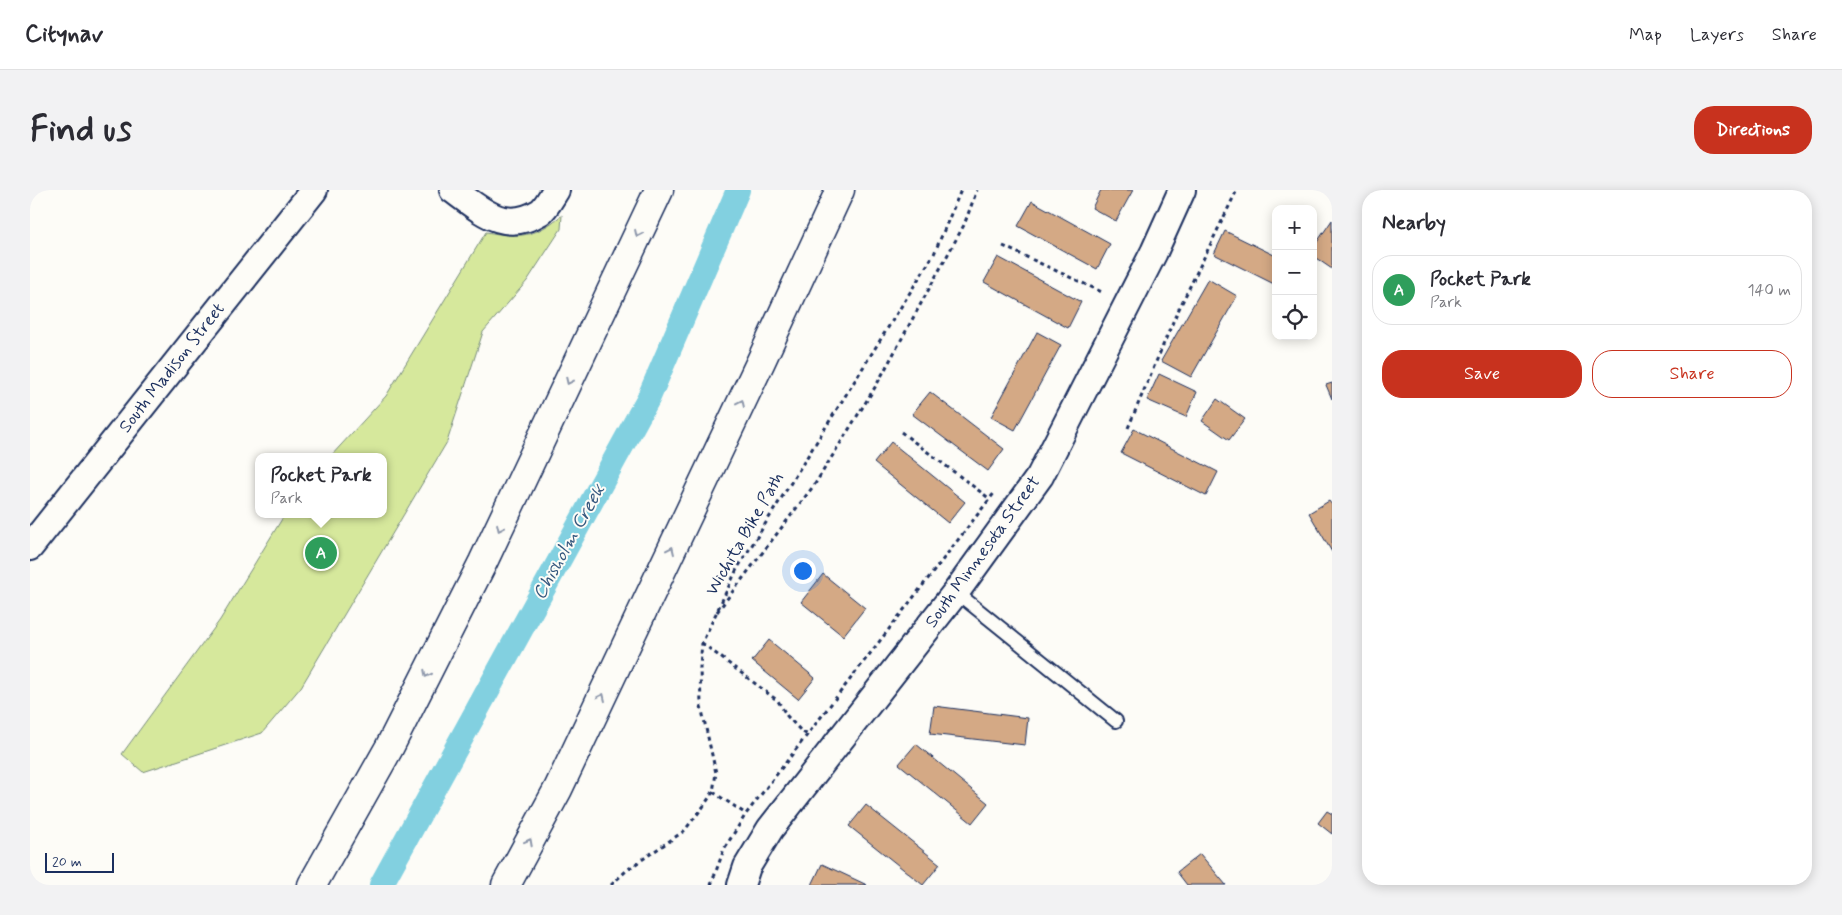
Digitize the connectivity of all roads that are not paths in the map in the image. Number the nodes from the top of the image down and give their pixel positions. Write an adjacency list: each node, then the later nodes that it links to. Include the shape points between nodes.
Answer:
1 (314, 190): 7 (street, South Madison Street)
2 (453, 190): 3 (street, via 490,217 515,222 541,212)
3 (556, 190)
4 (659, 190): 10 (highway, one-way to 10, via 483,562 389,748)
5 (840, 190): 11 (highway, one-way to 5, via 558,789)
6 (1182, 190): 8 (street, South Minnesota Street, via 1040,476)
7 (30, 547)
8 (956, 592): 9 (lane); 12 (street, South Minnesota Street, via 770,829 747,867)
9 (1116, 721)
10 (312, 885)
11 (506, 885)
12 (741, 885)

